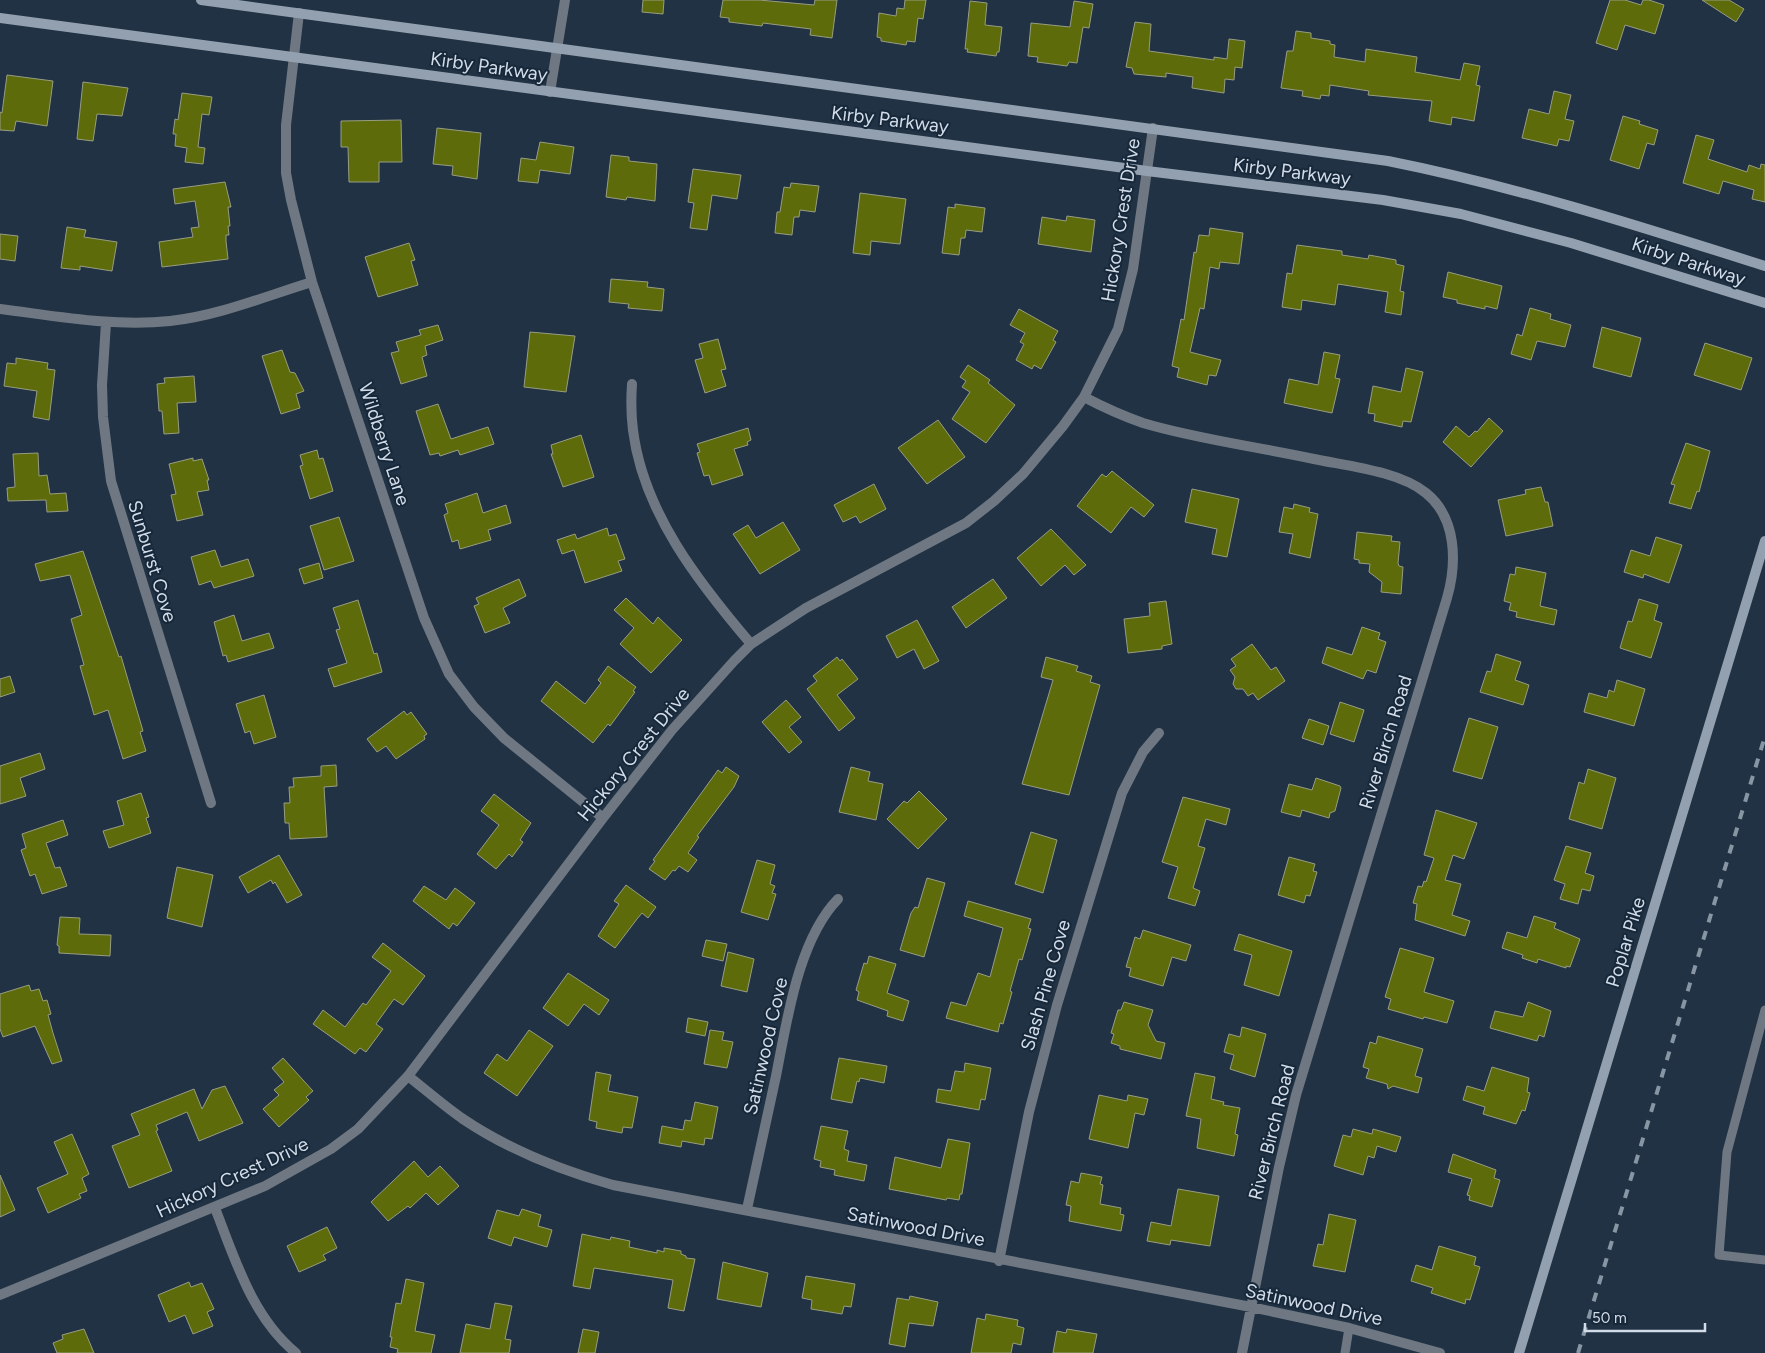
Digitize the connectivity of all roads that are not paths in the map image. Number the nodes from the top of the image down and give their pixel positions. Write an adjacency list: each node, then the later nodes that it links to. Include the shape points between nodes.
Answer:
1 (201, 0): 3 (main road, Kirby Parkway)
2 (564, 0): 5 (street)
3 (299, 13): 5 (main road, Kirby Parkway); 6 (street, Wildberry Lane)
4 (0, 18): 6 (main road, Kirby Parkway)
5 (557, 47): 7 (street); 8 (main road, Kirby Parkway)
6 (294, 57): 7 (main road, Kirby Parkway); 11 (street, Wildberry Lane, via 286,125 286,173)
7 (550, 92): 9 (main road, Kirby Parkway)
8 (1153, 128): 9 (street, Hickory Crest Drive); 10 (main road, Kirby Parkway, via 1388,162 1469,178 1583,208)
9 (1147, 171): 12 (main road, Kirby Parkway, via 1383,200 1461,214 1571,243); 16 (street, Hickory Crest Drive, via 1133,269 1118,329)
10 (1765, 266)
11 (312, 282): 14 (street, via 192,317 148,323); 21 (street, Wildberry Lane, via 424,618 450,674 474,708 504,738)
12 (1765, 303)
13 (0, 308): 14 (street)
14 (106, 323): 20 (street, Sunburst Cove, via 102,385 111,481)
15 (632, 384): 18 (street, via 635,444 654,501 701,584)
16 (1084, 398): 18 (street, Hickory Crest Drive, via 1023,474 981,513 806,608); 30 (street, River Birch Road, via 1151,424 1371,471 1411,484 1426,492 1437,505 1452,541 1454,562 1447,598 1296,1095 1278,1167)
17 (1765, 541): 36 (main road, Poplar Pike)
18 (751, 644): 21 (street, Hickory Crest Drive, via 712,684)
19 (1159, 733): 28 (street, Slash Pine Cove, via 1142,752 1122,794 1059,995 1029,1112)
20 (210, 802)
21 (602, 818): 24 (street, Hickory Crest Drive)
22 (838, 899): 26 (street, Satinwood Cove, via 817,927 808,947 787,1026)
23 (1765, 1010): 27 (lane, via 1727,1152 1719,1255)
24 (408, 1076): 25 (street, Hickory Crest Drive, via 358,1129 331,1149 297,1170); 26 (street, Satinwood Drive, via 504,1144 559,1168 613,1185)
25 (215, 1208): 29 (street, Hickory Crest Drive); 32 (street, via 246,1285 277,1334)
26 (747, 1210): 28 (street, Satinwood Drive)
27 (1765, 1260)
28 (999, 1261): 30 (street, Satinwood Drive)
29 (0, 1295)
30 (1251, 1308): 31 (street, Satinwood Drive); 33 (street, River Birch Road)
31 (1349, 1328): 34 (lane); 35 (street, Satinwood Drive)
32 (296, 1353)
33 (1242, 1353)
34 (1345, 1353)
35 (1440, 1353)
36 (1519, 1353)

